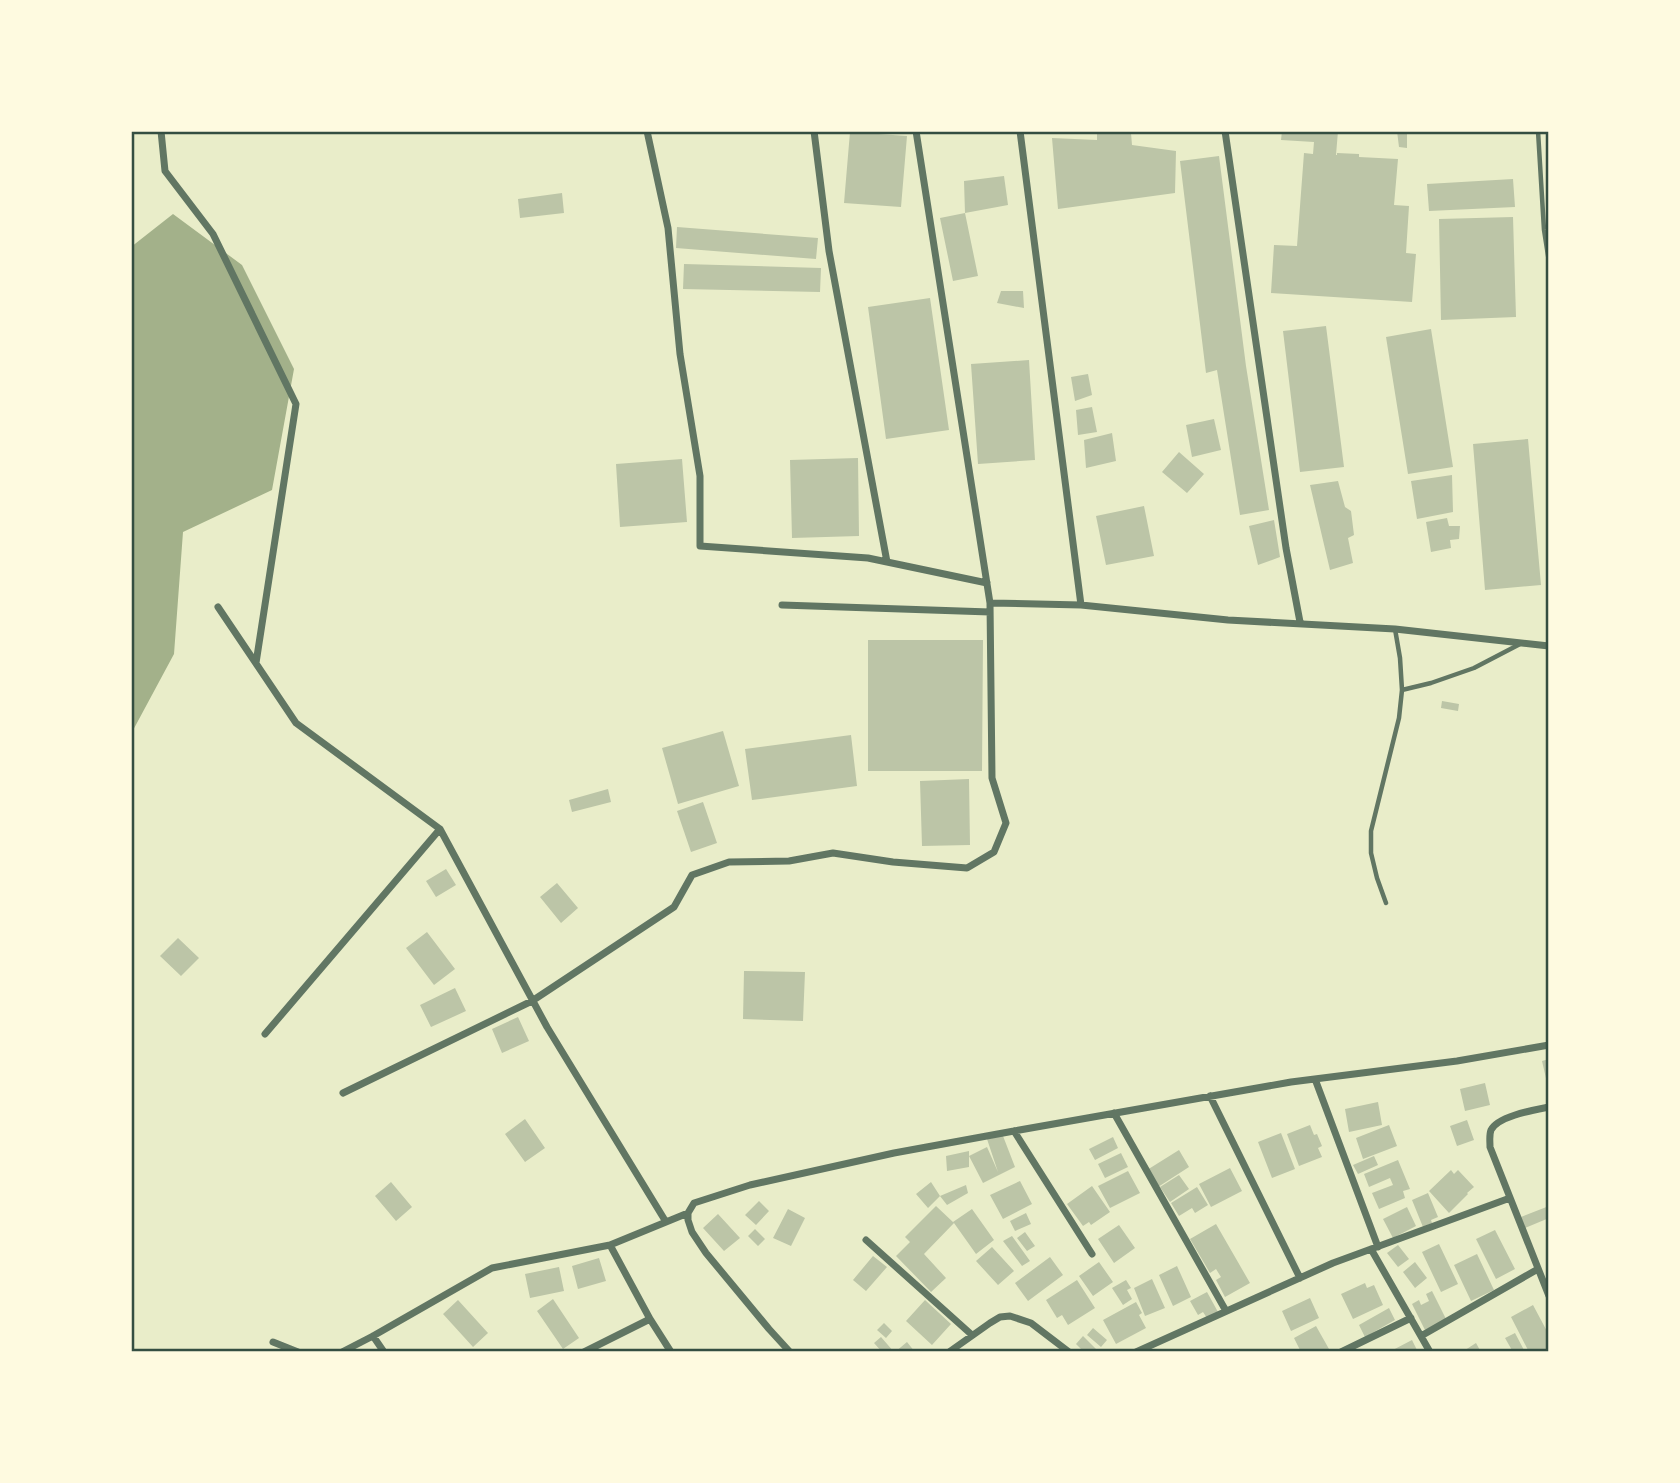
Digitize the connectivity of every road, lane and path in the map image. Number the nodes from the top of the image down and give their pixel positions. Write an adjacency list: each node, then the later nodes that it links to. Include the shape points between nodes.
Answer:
1 (161, 131): 20 (street, via 165,171 213,234 296,404)
2 (647, 131): 9 (street, via 668,228 680,354 700,476 699,545)
3 (814, 131): 9 (street, via 829,251)
4 (916, 131): 10 (street)
5 (1020, 131): 13 (street)
6 (1225, 131): 16 (street)
7 (1538, 131): 8 (lane)
8 (1549, 262)
9 (887, 562): 10 (street)
10 (986, 583): 11 (street)
11 (990, 603): 13 (street); 15 (street)
12 (782, 605): 15 (street)
13 (1081, 605): 16 (street, via 1228,620)
14 (218, 607): 20 (street)
15 (990, 612): 24 (street, via 992,778 1006,823 994,852 967,868 833,853 789,862 729,862 692,875 674,907)
16 (1300, 622): 17 (street)
17 (1395, 629): 18 (street); 21 (lane)
18 (1523, 643): 19 (street); 21 (lane, via 1474,668)
19 (1549, 646)
20 (256, 663): 22 (street, via 296,723)
21 (1402, 690): 23 (lane, via 1371,831 1371,853)
22 (440, 829): 24 (street); 25 (street)
23 (1386, 903)
24 (532, 1000): 28 (street); 35 (street)
25 (265, 1034)
26 (1549, 1045): 27 (street)
27 (1315, 1079): 29 (street); 38 (street)
28 (343, 1093)
29 (1210, 1096): 31 (street); 41 (street)
30 (1549, 1107): 33 (street, via 1497,1122 1489,1133)
31 (1114, 1113): 32 (street); 43 (street)
32 (1014, 1131): 34 (street, via 750,1185 694,1203); 39 (street)
33 (1510, 1198): 38 (street); 40 (street)
34 (688, 1213): 35 (street); 55 (street, via 692,1232 706,1253)
35 (666, 1222): 37 (street)
36 (866, 1240): 46 (street)
37 (610, 1245): 45 (street); 47 (street, via 492,1268)
38 (1375, 1248): 41 (street); 44 (street)
39 (1092, 1254)
40 (1538, 1269): 42 (street); 48 (street)
41 (1300, 1278): 43 (street)
42 (1549, 1296)
43 (1226, 1311): 58 (street)
44 (1411, 1318): 48 (street); 59 (street)
45 (650, 1319): 53 (street); 54 (street)
46 (972, 1335): 56 (street); 57 (street, via 1000,1317 1010,1316 1031,1323)
47 (373, 1336): 51 (street); 52 (street)
48 (1421, 1336): 60 (street)
49 (273, 1342): 50 (street)
50 (298, 1352)
51 (342, 1352)
52 (384, 1352)
53 (584, 1352)
54 (671, 1352)
55 (790, 1352)
56 (949, 1352)
57 (1069, 1352)
58 (1136, 1352)
59 (1341, 1352)
60 (1430, 1352)

